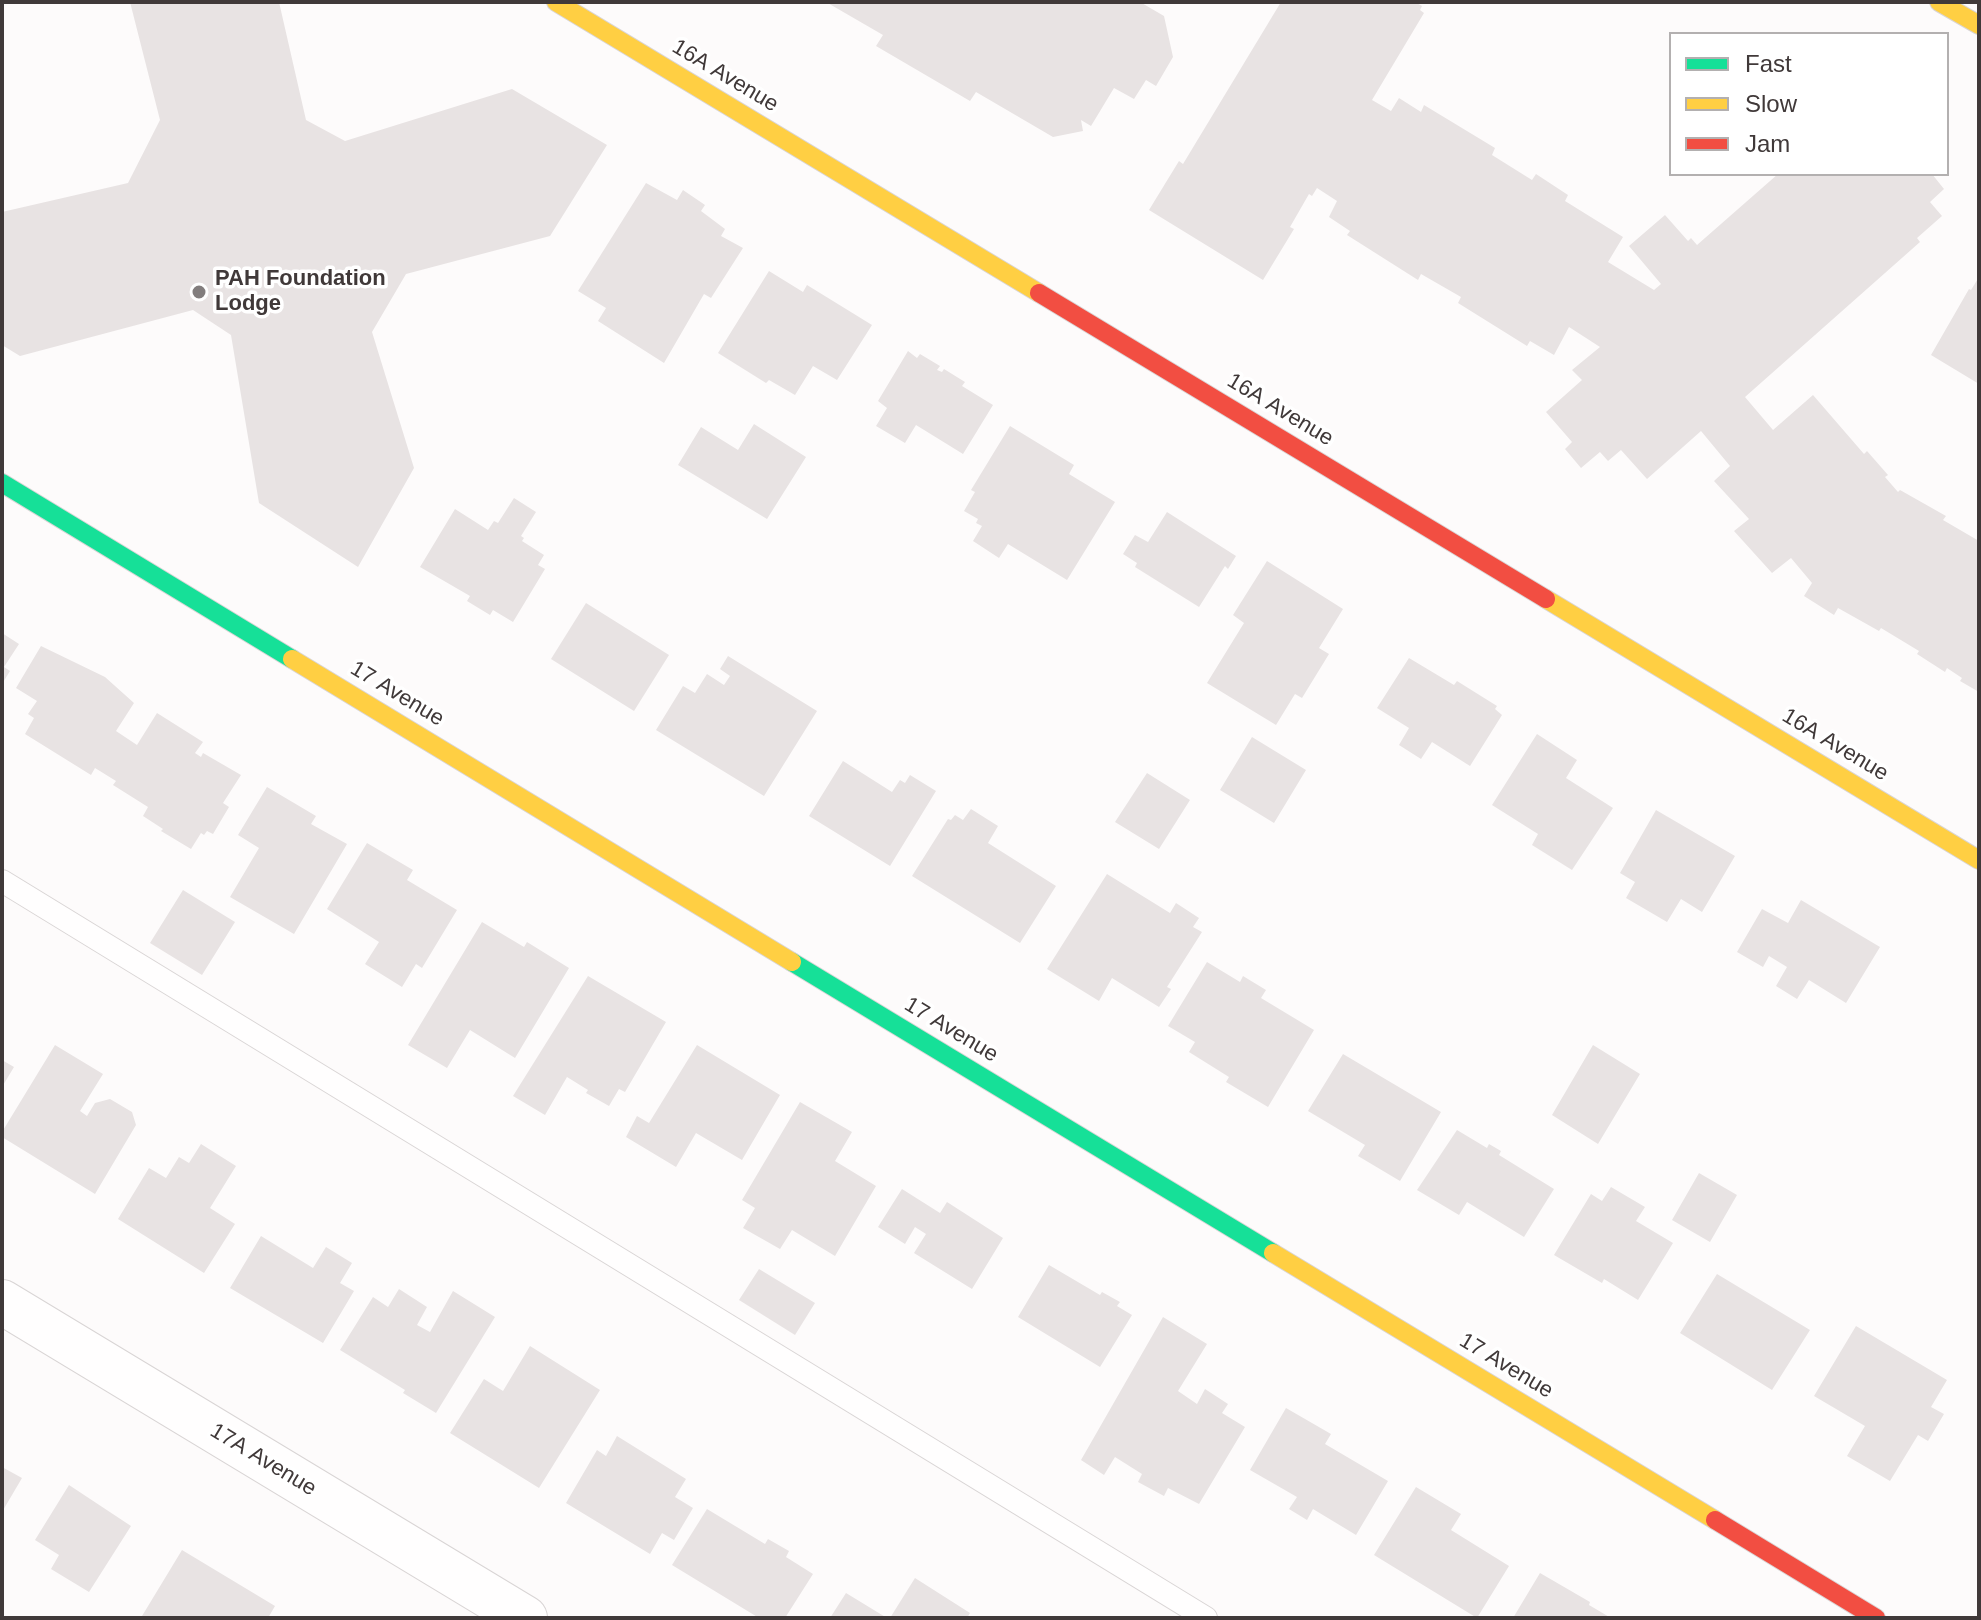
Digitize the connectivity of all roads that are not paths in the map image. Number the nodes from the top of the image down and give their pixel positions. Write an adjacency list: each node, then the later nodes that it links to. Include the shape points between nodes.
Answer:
1 (556, 2): 5 (street, 16A Avenue)
2 (1939, 2): 3 (street)
3 (1979, 25)
4 (2, 483): 10 (street, 17 Avenue)
5 (1979, 860)
6 (2, 881): 9 (lane)
7 (2, 1302): 8 (street, 17A Avenue)
8 (525, 1618)
9 (1206, 1618)
10 (1876, 1618)

